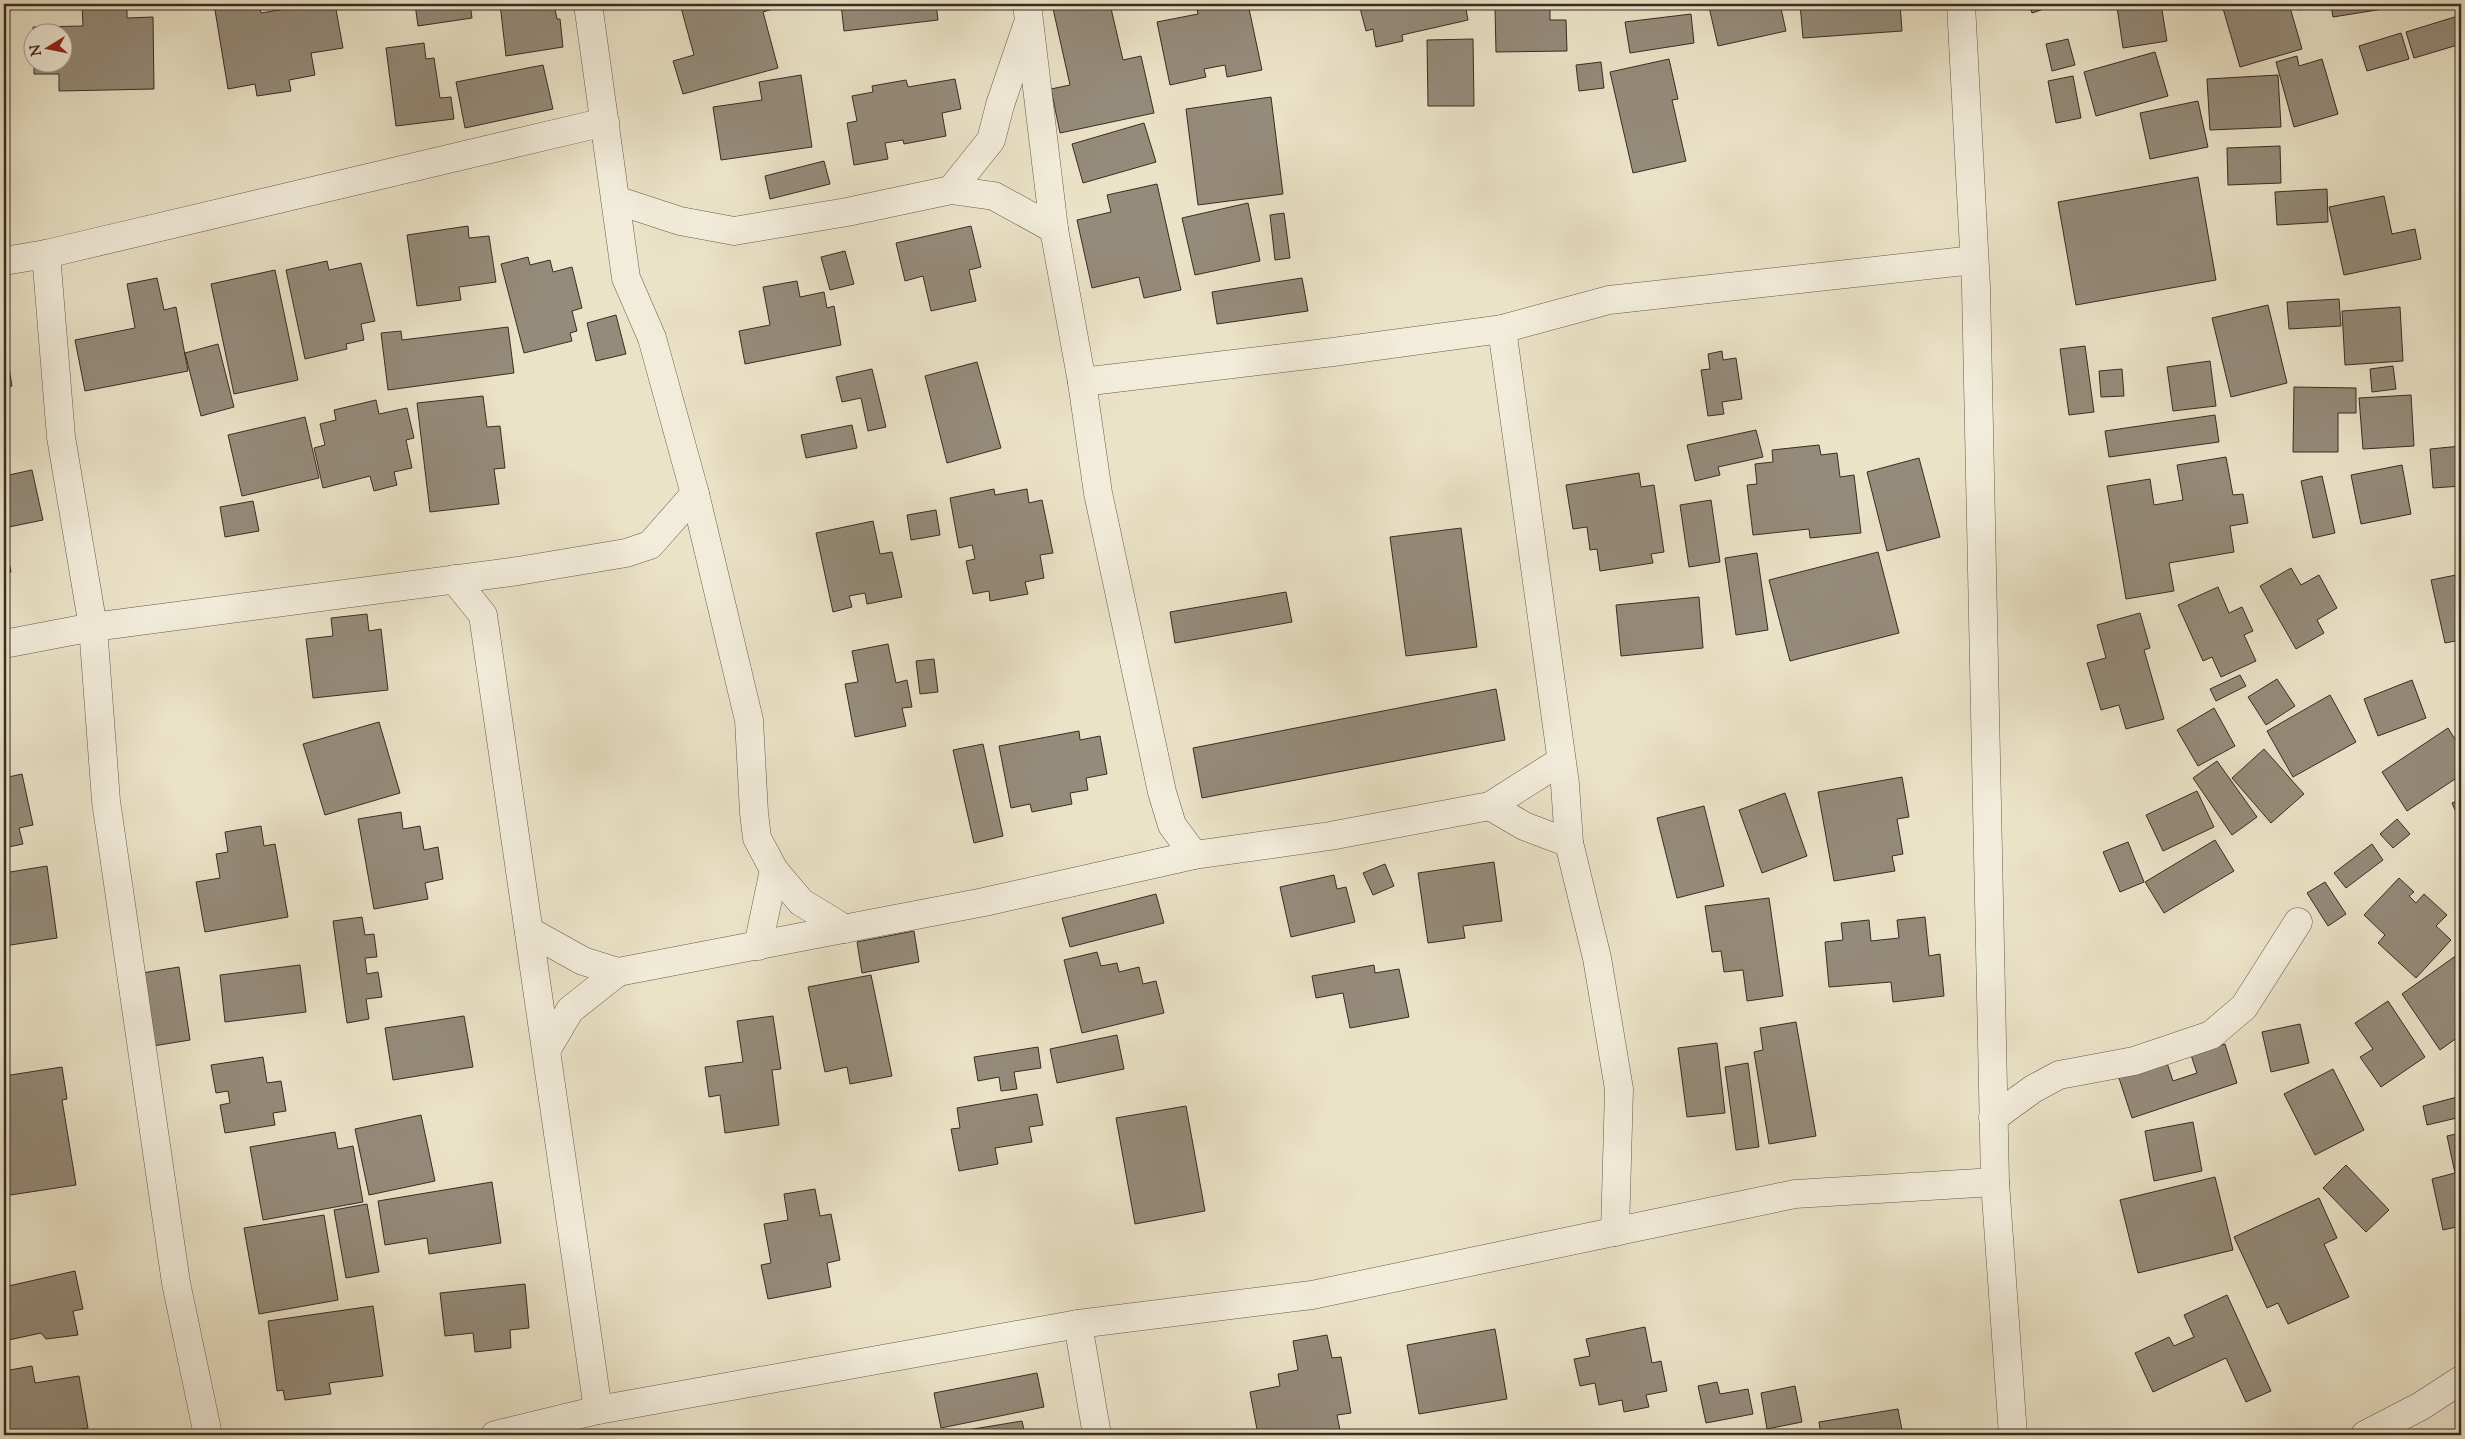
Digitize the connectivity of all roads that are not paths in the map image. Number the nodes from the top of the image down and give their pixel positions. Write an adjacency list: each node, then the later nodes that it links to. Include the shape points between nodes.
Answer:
1 (588, 4): 4 (street)
2 (1961, 4): 9 (street)
3 (1028, 13): 5 (street, via 991,140); 7 (street)
4 (605, 122): 6 (street); 8 (street)
5 (951, 190): 6 (street, via 734,231 680,222); 7 (street, via 994,196)
6 (616, 200): 13 (street, via 626,278 652,338)
7 (1054, 229): 12 (street)
8 (46, 254): 10 (street); 15 (street, via 61,436)
9 (1974, 260): 11 (street, via 1609,300); 28 (street)
10 (4, 261)
11 (1502, 329): 12 (street); 17 (street)
12 (1082, 382): 20 (street, via 1098,494 1162,792 1172,825)
13 (695, 494): 14 (street, via 650,545 616,554); 21 (street, via 749,720 757,838)
14 (454, 579): 15 (street); 24 (street, via 483,615)
15 (93, 627): 16 (street); 34 (street, via 106,801 176,1283)
16 (4, 644)
17 (1561, 761): 18 (street); 19 (street)
18 (1490, 806): 19 (street, via 1524,826); 20 (street, via 1330,836)
19 (1569, 843): 30 (street, via 1597,958 1619,1089)
20 (1194, 855): 23 (street)
21 (774, 870): 23 (street, via 801,902); 25 (street)
22 (2298, 922): 28 (street, via 2244,1007 2211,1035 2134,1062 2060,1075 2033,1089)
23 (845, 929): 25 (street)
24 (529, 931): 26 (street, via 583,961); 27 (street)
25 (758, 946): 26 (street)
26 (618, 972): 27 (street, via 570,1010)
27 (547, 1049): 33 (street)
28 (1993, 1118): 29 (street)
29 (1995, 1182): 30 (street, via 1795,1194); 37 (street)
30 (1615, 1232): 31 (street, via 1312,1295)
31 (1078, 1324): 33 (street); 36 (street)
32 (2461, 1380): 38 (street)
33 (598, 1410): 35 (street)
34 (208, 1435)
35 (494, 1435)
36 (1098, 1435)
37 (2013, 1435)
38 (2365, 1435)

